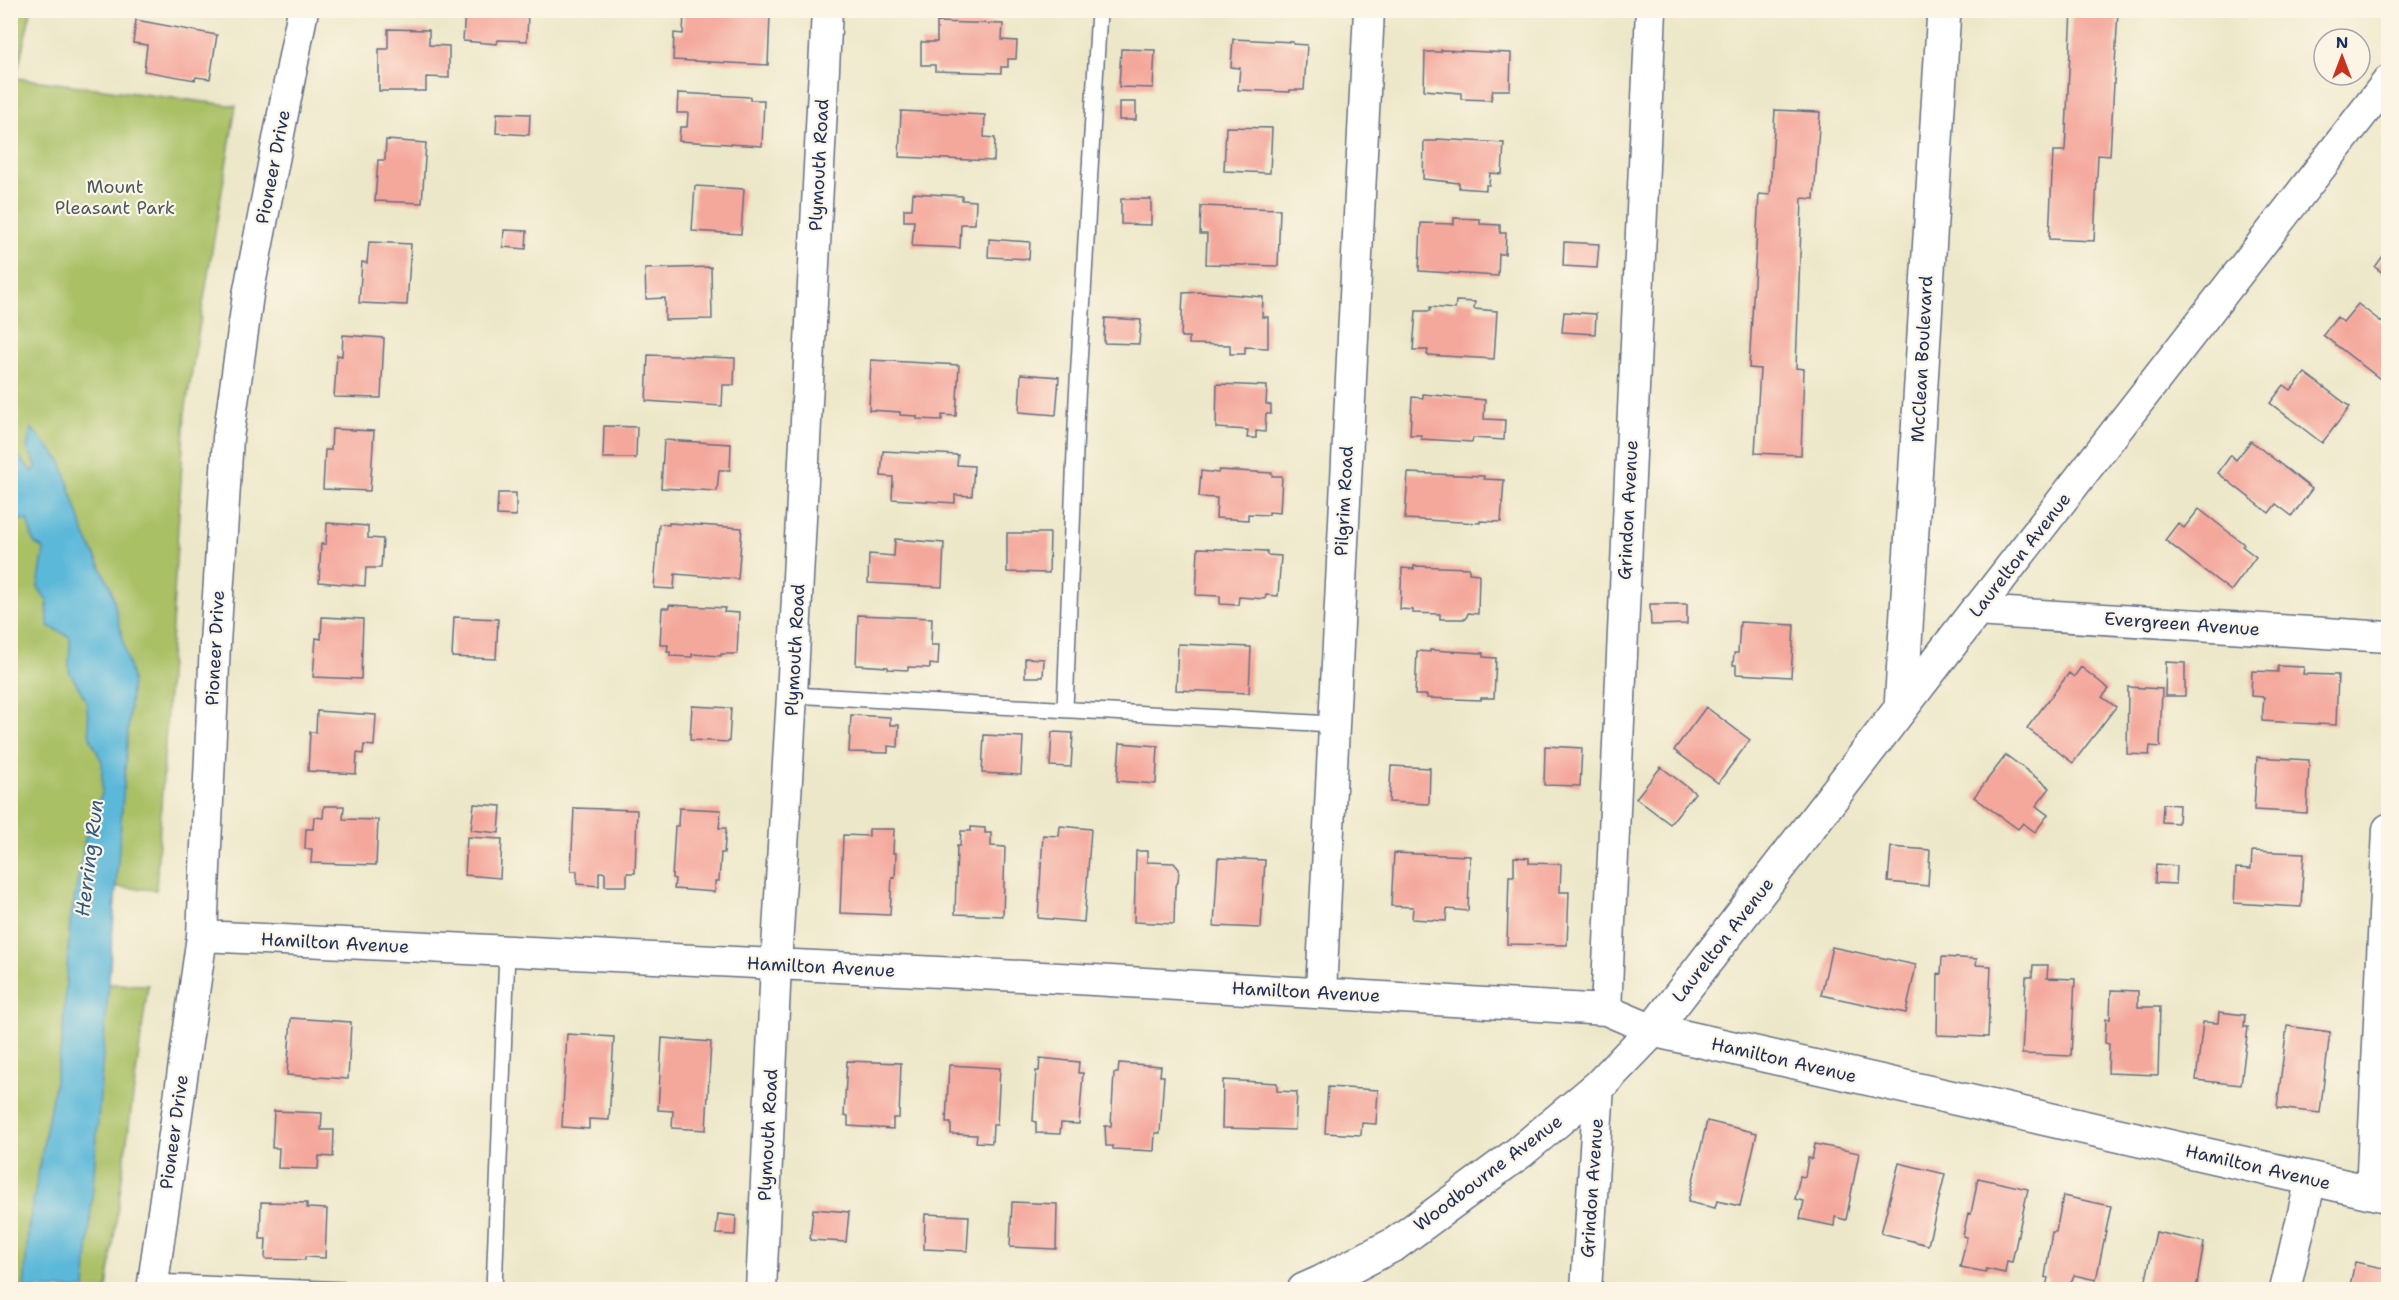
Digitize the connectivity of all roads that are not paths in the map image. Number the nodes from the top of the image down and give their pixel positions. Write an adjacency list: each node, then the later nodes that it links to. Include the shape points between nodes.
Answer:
1 (303, 10): 15 (street, Pioneer Drive, via 248,295 228,438)
2 (827, 10): 10 (street, Plymouth Road)
3 (1099, 10): 12 (lane, via 1077,400)
4 (1369, 10): 13 (street, Pilgrim Road)
5 (1651, 10): 19 (street, Grindon Avenue)
6 (1944, 10): 11 (street, McClean Boulevard)
7 (2388, 81): 8 (street, Laurelton Avenue)
8 (1976, 611): 9 (street, Evergreen Avenue); 11 (street, Laurelton Avenue)
9 (2388, 637)
10 (792, 695): 12 (lane); 17 (street, Plymouth Road)
11 (1901, 708): 20 (street, Laurelton Avenue)
12 (1065, 709): 13 (lane)
13 (1333, 724): 18 (street, Pilgrim Road)
14 (2388, 829): 23 (street)
15 (202, 936): 16 (street, Hamilton Avenue); 24 (street, Pioneer Drive)
16 (507, 952): 17 (street, Hamilton Avenue); 27 (lane)
17 (776, 965): 18 (street, Hamilton Avenue); 28 (street, Plymouth Road)
18 (1321, 992): 19 (street, Hamilton Avenue)
19 (1606, 1010): 20 (street, Hamilton Avenue)
20 (1653, 1030): 21 (street, Woodbourne Avenue); 22 (street, Hamilton Avenue)
21 (1599, 1086): 25 (street, Woodbourne Avenue, via 1520,1152 1395,1244); 29 (street, Grindon Avenue)
22 (2311, 1179): 23 (street, Hamilton Avenue); 30 (street)
23 (2380, 1194)
24 (153, 1286): 26 (lane)
25 (1316, 1287)
26 (347, 1290)
27 (494, 1290)
28 (761, 1290)
29 (1586, 1290)
30 (2285, 1290)

